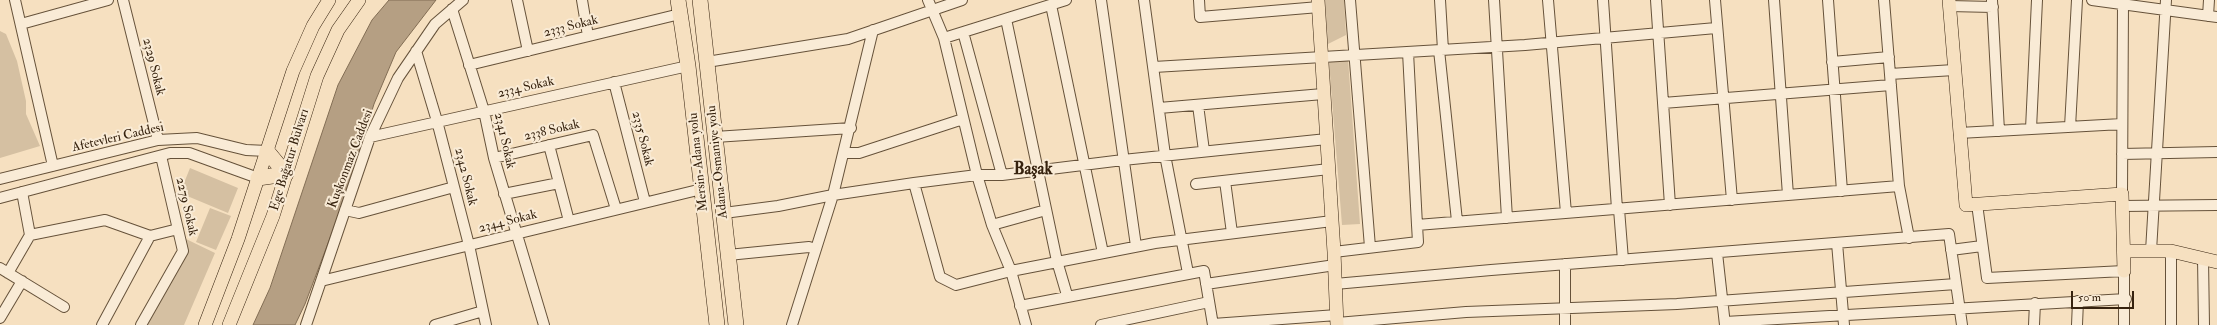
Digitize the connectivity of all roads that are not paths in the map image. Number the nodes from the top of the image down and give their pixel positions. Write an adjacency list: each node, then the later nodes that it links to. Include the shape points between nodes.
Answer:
1 (15, 0): 41 (street)
2 (108, 0): 41 (street)
3 (123, 0): 86 (street, 2329 Sokak)
4 (329, 0): 89 (main road, Ege Bağatur Bulvarı, via 312,26 296,64)
5 (360, 0): 103 (main road, Ege Bağatur Bulvarı, via 338,30 317,76)
6 (463, 0): 37 (street, Kuşkonmaz Caddesi)
7 (517, 0): 53 (street)
8 (582, 0): 46 (street)
9 (700, 0): 58 (highway, Adana-Osmaniye yolu)
10 (928, 0): 38 (street)
11 (962, 0): 38 (street)
12 (1066, 0): 34 (street)
13 (1101, 0): 98 (street)
14 (1144, 0): 62 (street)
15 (1199, 0): 31 (street, via 1200,17)
16 (1350, 0): 55 (street)
17 (1440, 0): 51 (street)
18 (1494, 0): 50 (street)
19 (1548, 0): 49 (street)
20 (1603, 0): 48 (street)
21 (1656, 0): 45 (street)
22 (1715, 0): 42 (street)
23 (1774, 0): 69 (street)
24 (1828, 0): 59 (street)
25 (1884, 0): 57 (street)
26 (2037, 0): 80 (street)
27 (2077, 0): 78 (street)
28 (2092, 0): 30 (street)
29 (2209, 0): 39 (street)
30 (2128, 2): 35 (street); 77 (street)
31 (1318, 3): 56 (main road)
32 (1949, 3): 33 (street); 63 (main road)
33 (1992, 4): 81 (street)
34 (1051, 5): 40 (street); 99 (street)
35 (2165, 5): 39 (street); 92 (street)
36 (679, 7): 46 (street, 2333 Sokak); 61 (highway, Mersin-Adana yolu)
37 (452, 9): 52 (street, Kuşkonmaz Caddesi, via 435,24); 60 (street, 2341 Sokak)
38 (933, 10): 43 (street); 47 (street)
39 (2213, 17)
40 (1006, 19): 44 (street); 102 (street)
41 (21, 24): 100 (street)
42 (1716, 28): 45 (street); 70 (street)
43 (873, 30): 58 (street, via 848,39); 79 (street)
44 (963, 32): 47 (street); 105 (street)
45 (1659, 33): 48 (street); 71 (street)
46 (588, 36): 53 (street, 2333 Sokak)
47 (944, 38): 75 (street)
48 (1605, 38): 49 (street); 129 (street)
49 (1552, 43): 50 (street); 133 (street)
50 (1498, 47): 51 (street); 134 (street)
51 (1441, 50): 54 (street); 137 (street)
52 (416, 51): 76 (street, 2342 Sokak); 83 (street, Kuşkonmaz Caddesi, via 398,78)
53 (528, 51): 60 (street, 2333 Sokak)
54 (1408, 52): 55 (street); 139 (street)
55 (1355, 55): 56 (street); 151 (street)
56 (1321, 56): 62 (street); 68 (main road)
57 (1889, 57): 59 (street); 64 (street)
58 (707, 62): 84 (highway, Adana-Osmaniye yolu)
59 (1832, 62): 67 (street)
60 (469, 65): 74 (street, 2341 Sokak)
61 (688, 66): 65 (street, 2334 Sokak); 114 (highway, Mersin-Adana yolu)
62 (1154, 68): 73 (street)
63 (1954, 70): 64 (street); 82 (main road)
64 (1890, 74): 66 (street)
65 (614, 82): 74 (street, 2334 Sokak); 123 (street, 2335 Sokak)
66 (1891, 85): 67 (street); 112 (street)
67 (1834, 90): 69 (street); 115 (street)
68 (1324, 94): 72 (street); 85 (main road)
69 (1781, 94): 70 (street); 119 (street)
70 (1723, 98): 71 (street); 121 (street)
71 (1663, 103): 125 (street)
72 (1198, 105): 73 (street); 90 (street)
73 (1159, 108): 95 (street)
74 (484, 111): 76 (street, 2334 Sokak); 97 (street, 2341 Sokak)
75 (963, 119): 91 (street, via 859,153); 104 (street)
76 (437, 121): 83 (street, 2334 Sokak); 113 (street, 2342 Sokak)
77 (2122, 124): 78 (street); 94 (street)
78 (2070, 127): 80 (street)
79 (851, 128): 84 (street); 91 (street)
80 (2031, 129): 81 (street)
81 (1998, 131): 82 (street)
82 (1960, 133): 124 (main road, via 1966,205)
83 (370, 137): 130 (street, Kuşkonmaz Caddesi)
84 (715, 137): 132 (highway, Adana-Osmaniye yolu)
85 (1327, 139): 90 (street); 101 (main road)
86 (158, 140): 89 (street, Afetevleri Caddesi, via 197,138 246,150); 100 (street, Afetevleri Caddesi)
87 (2217, 144): 93 (street)
88 (549, 145): 97 (street, 2338 Sokak); 110 (street); 128 (street, 2338 Sokak, via 593,135)
89 (267, 151): 103 (highway); 106 (main road, Ege Bağatur Bulvarı)
90 (1204, 151): 95 (street)
91 (844, 152): 118 (street)
92 (2156, 152): 93 (street); 94 (street); 126 (street)
93 (2217, 152)
94 (2122, 154): 122 (street)
95 (1165, 155): 98 (street); 146 (street)
96 (161, 156): 106 (street, Afetevleri Caddesi, via 188,153); 116 (street, Afetevleri Caddesi); 140 (street, 2279 Sokak)
97 (494, 158): 117 (street, 2341 Sokak)
98 (1123, 160): 99 (street); 149 (street)
99 (1084, 164): 102 (street); 157 (street)
100 (53, 166): 107 (street, Afetevleri Caddesi)
101 (1329, 169): 108 (street); 136 (main road)
102 (1038, 170): 105 (street); 131 (street)
103 (286, 174): 106 (highway); 199 (main road, Ege Bağatur Bulvarı, via 273,216)
104 (977, 175): 105 (street); 109 (street); 138 (street)
105 (1002, 175)
106 (258, 178): 198 (main road, Ege Bağatur Bulvarı)
107 (0, 179)
108 (1225, 181): 111 (street); 141 (street)
109 (914, 182): 118 (street); 168 (street, via 940,277 956,285)
110 (559, 183): 117 (street); 135 (street)
111 (1196, 184)
112 (1899, 186): 115 (street); 145 (street)
113 (454, 187): 130 (street, via 359,213); 148 (street, 2342 Sokak)
114 (702, 189): 123 (street, 2344 Sokak); 204 (highway, Mersin-Adana yolu)
115 (1842, 190): 119 (street)
116 (22, 192): 120 (street, Afetevleri Caddesi); 143 (street)
117 (504, 194): 142 (street, 2341 Sokak)
118 (833, 195): 132 (street); 152 (street)
119 (1788, 195): 121 (street)
120 (0, 198)
121 (1732, 200): 125 (street)
122 (2122, 200): 124 (main road); 126 (street); 154 (main road)
123 (645, 202): 128 (street, 2344 Sokak)
124 (1977, 204): 150 (street)
125 (1670, 205): 129 (street)
126 (2153, 206): 127 (street); 155 (street)
127 (2217, 206)
128 (616, 209): 135 (street, 2344 Sokak)
129 (1618, 209): 133 (street); 162 (street)
130 (345, 210): 172 (street, Kuşkonmaz Caddesi)
131 (1046, 210): 138 (street); 163 (street)
132 (724, 213): 160 (highway, Adana-Osmaniye yolu)
133 (1566, 213): 134 (street)
134 (1507, 218): 137 (street)
135 (569, 221): 142 (street, 2344 Sokak)
136 (1332, 221): 141 (street); 158 (main road)
137 (1457, 222): 139 (street)
138 (992, 225): 168 (street)
139 (1417, 225): 151 (street, via 1418,242)
140 (178, 229): 144 (street); 197 (street, 2279 Sokak, via 183,250)
141 (1232, 233): 146 (street)
142 (516, 234): 148 (street, 2344 Sokak); 203 (street, 2341 Sokak)
143 (30, 235): 144 (street, via 105,220); 167 (street)
144 (150, 236): 196 (street)
145 (1909, 238): 147 (street); 153 (street, via 1949,234)
146 (1181, 239): 149 (street); 170 (street)
147 (1837, 243): 159 (street); 176 (street)
148 (469, 245): 172 (street, 2344 Sokak); 187 (street, 2342 Sokak)
149 (1136, 246): 157 (street)
150 (1982, 246): 153 (street); 169 (street, via 1987,278)
151 (1370, 247): 158 (street)
152 (816, 249): 160 (street, via 803,247); 206 (street)
153 (1951, 250): 175 (street)
154 (2124, 251): 155 (main road); 169 (main road)
155 (2150, 251): 156 (main road)
156 (2171, 251): 161 (main road); 214 (street)
157 (1103, 252): 163 (street)
158 (1334, 252): 166 (main road)
159 (1717, 253): 162 (street); 179 (street)
160 (728, 255): 205 (highway, Adana-Osmaniye yolu)
161 (2203, 258): 164 (main road); 215 (street)
162 (1623, 260): 165 (street)
163 (1057, 261): 168 (street); 177 (street)
164 (2217, 262)
165 (1565, 264): 174 (street); 185 (street)
166 (1335, 265): 173 (street); 174 (main road)
167 (4, 270): 171 (street)
168 (1011, 271): 183 (street)
169 (2124, 271): 178 (street)
170 (1188, 273): 173 (street, via 1204,271); 177 (street)
171 (22, 281): 184 (street); 188 (street)
172 (321, 281): 200 (street, Kuşkonmaz Caddesi)
173 (1206, 284): 181 (street)
174 (1335, 284): 190 (main road)
175 (1956, 284): 176 (street); 186 (street)
176 (1841, 293): 179 (street); 191 (street)
177 (1067, 295): 183 (street)
178 (2126, 299): 180 (street); 213 (street)
179 (1722, 301): 185 (street); 194 (street)
180 (2078, 301): 182 (street); 212 (street)
181 (1209, 302): 193 (street); 208 (street)
182 (2035, 303): 186 (street); 211 (street)
183 (1020, 306): 207 (street)
184 (64, 307)
185 (1565, 308): 189 (street); 209 (street)
186 (1960, 309): 191 (street); 210 (street)
187 (482, 311): 201 (street); 202 (street, 2342 Sokak)
188 (0, 318)
189 (1434, 320): 190 (street)
190 (1337, 321): 193 (street)
191 (1843, 321): 194 (street)
192 (0, 322): 195 (street)
193 (1213, 324)
194 (1725, 324)
195 (4, 325)
196 (102, 325)
197 (141, 325)
198 (205, 325)
199 (228, 325)
200 (306, 325)
201 (435, 325)
202 (486, 325)
203 (544, 325)
204 (716, 325)
205 (736, 325)
206 (792, 325)
207 (1025, 325)
208 (1101, 325)
209 (1565, 325)
210 (1962, 325)
211 (2034, 325)
212 (2077, 325)
213 (2124, 325)
214 (2171, 325)
215 (2204, 325)

